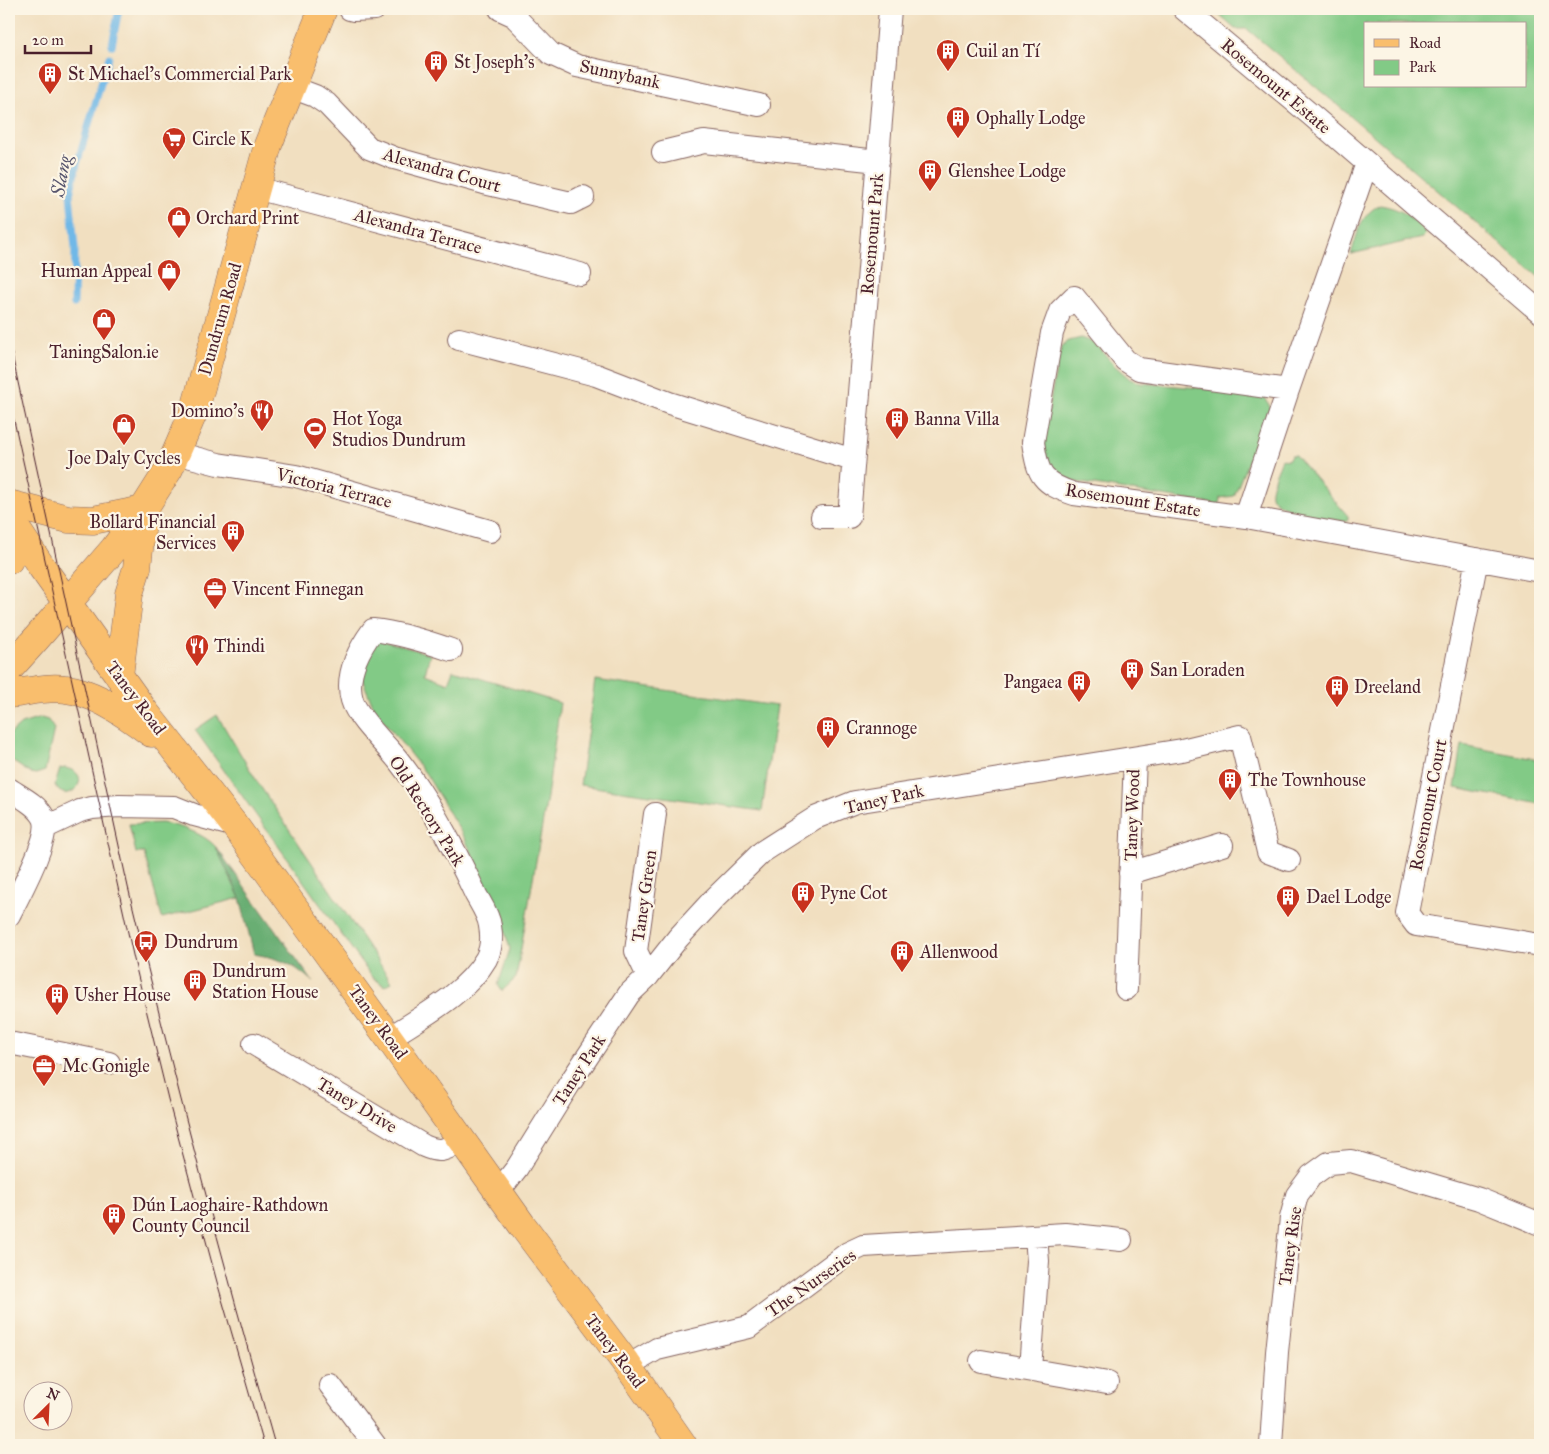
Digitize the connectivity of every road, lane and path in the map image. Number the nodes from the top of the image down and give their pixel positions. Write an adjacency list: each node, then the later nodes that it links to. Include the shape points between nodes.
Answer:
1 (323, 9): 7 (main road, Dundrum Road)
2 (350, 9): 3 (street)
3 (374, 9)
4 (500, 9): 8 (street, Sunnybank, via 513,15 551,54 576,66)
5 (890, 9): 10 (street, Rosemount Park)
6 (1184, 9): 11 (street, Rosemount Estate)
7 (291, 87): 12 (main road, Dundrum Road, via 268,145); 13 (street, Alexandra Court, via 327,104 369,148 394,158 572,203)
8 (759, 105)
9 (663, 152): 10 (street, via 704,142)
10 (878, 161): 19 (street, Rosemount Park)
11 (1367, 163): 15 (street, Rosemount Estate); 17 (street)
12 (256, 188): 14 (street, Alexandra Terrace); 18 (main road, Dundrum Road, via 195,410)
13 (583, 197)
14 (580, 274)
15 (1538, 311)
16 (459, 338): 19 (street, via 596,375 669,403)
17 (1288, 390): 23 (street); 23 (street, Rosemount Estate, via 1139,369 1125,360 1074,297 1060,311 1052,334 1033,442 1041,476 1053,487 1074,494)
18 (176, 453): 20 (main road, Dundrum Road, via 161,484); 24 (street, Victoria Terrace, via 218,464 296,476)
19 (853, 460): 22 (street, Rosemount Park, via 849,517)
20 (143, 510): 21 (main road, via 93,520); 28 (main road, Dundrum Road); 31 (main road)
21 (9, 514): 26 (main road); 28 (main road, Taney Road)
22 (822, 517)
23 (1246, 517): 25 (street, Rosemount Estate)
24 (490, 531)
25 (1477, 559): 27 (street, Rosemount Estate); 43 (street, Rosemount Court, via 1407,912 1416,925)
26 (9, 560)
27 (1540, 571)
28 (67, 604): 30 (main road, Dundrum Road); 31 (main road, Taney Road)
29 (451, 650): 46 (street, Old Rectory Park, via 408,636 373,630 363,643 350,677 352,700 364,721 399,762 432,810 490,924 491,941 486,958 470,981)
30 (9, 669)
31 (119, 676): 34 (main road, Taney Road)
32 (9, 694): 34 (main road, via 60,688 95,698 138,723)
33 (1135, 758): 40 (street, Taney Park, via 1240,736 1268,852); 41 (street, Taney Wood); 44 (street, Taney Park, via 855,802 816,818 762,852 678,938)
34 (183, 760): 37 (main road, Taney Road)
35 (9, 789): 38 (street, via 37,808)
36 (655, 814): 44 (street, Taney Green, via 636,951)
37 (235, 826): 38 (street, via 174,807 119,806 80,811); 46 (main road, Taney Road)
38 (46, 827): 42 (street, via 38,854)
39 (1222, 845): 41 (street, Taney Wood)
40 (1289, 860)
41 (1130, 873): 45 (street, Taney Wood)
42 (9, 915)
43 (1540, 945)
44 (648, 976): 51 (street, Taney Park, via 629,994 517,1168)
45 (1126, 989)
46 (389, 1038): 50 (main road, Taney Road)
47 (9, 1043): 49 (street)
48 (254, 1044): 50 (street, Taney Drive, via 424,1146 444,1150)
49 (109, 1063)
50 (462, 1140): 51 (main road, Taney Road)
51 (499, 1190): 56 (main road, Taney Road)
52 (1540, 1224): 62 (street, Taney Rise, via 1479,1198 1351,1160 1329,1164 1311,1176 1297,1196 1291,1218)
53 (1036, 1237): 54 (street, The Nurseries, via 1065,1234); 56 (street, The Nurseries, via 863,1246 848,1253 749,1327 657,1348); 57 (street, via 1038,1261)
54 (1121, 1240)
55 (981, 1361): 57 (street)
56 (628, 1366): 61 (main road, Taney Road)
57 (1030, 1370): 58 (street)
58 (1107, 1383)
59 (330, 1385): 60 (street)
60 (375, 1445)
61 (683, 1445)
62 (1271, 1445)

